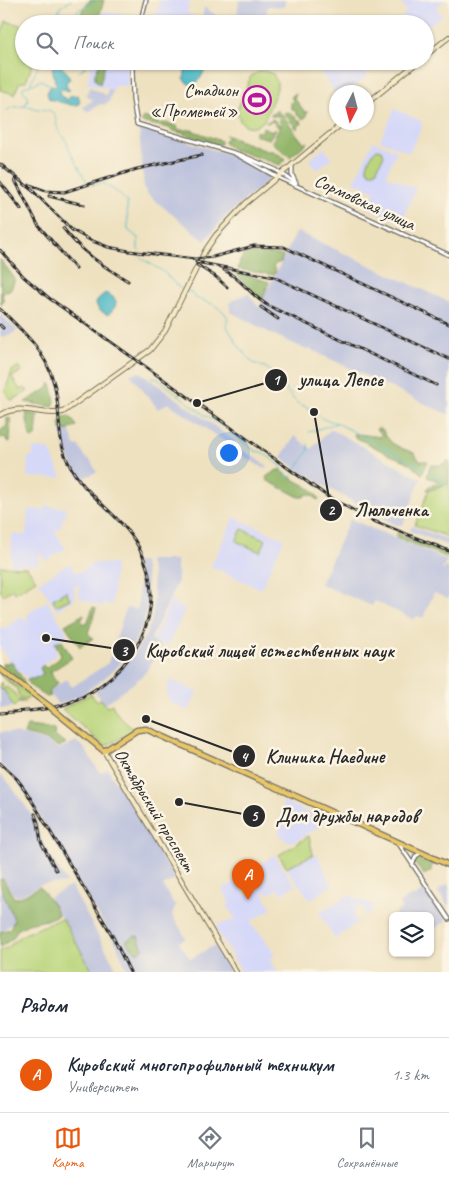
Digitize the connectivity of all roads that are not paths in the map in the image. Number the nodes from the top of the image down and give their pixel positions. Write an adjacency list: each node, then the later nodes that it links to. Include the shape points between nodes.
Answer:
1 (146, 0): 2 (street)
2 (142, 15)
3 (449, 37): 4 (main road)
4 (434, 49)
5 (132, 70): 10 (street, Сормовская улица, via 137,124 234,154)
6 (408, 70): 7 (main road)
7 (374, 98)
8 (334, 130): 9 (main road)
9 (292, 164): 10 (main road); 11 (street, via 292,175)
10 (279, 175): 11 (street, Сормовская улица); 13 (main road, via 216,235 163,334 150,350 65,411 52,413 17,408)
11 (298, 185): 12 (street, Сормовская улица)
12 (449, 255)
13 (0, 415)
14 (0, 669): 15 (main road, Октябрьский проспект, bridge)
15 (104, 751): 16 (main road, via 137,730 146,729); 21 (main road, Октябрьский проспект)
16 (398, 843): 17 (main road); 18 (street)
17 (421, 853): 18 (street); 19 (main road)
18 (412, 863): 20 (street)
19 (449, 865)
20 (449, 919)
21 (236, 972)

